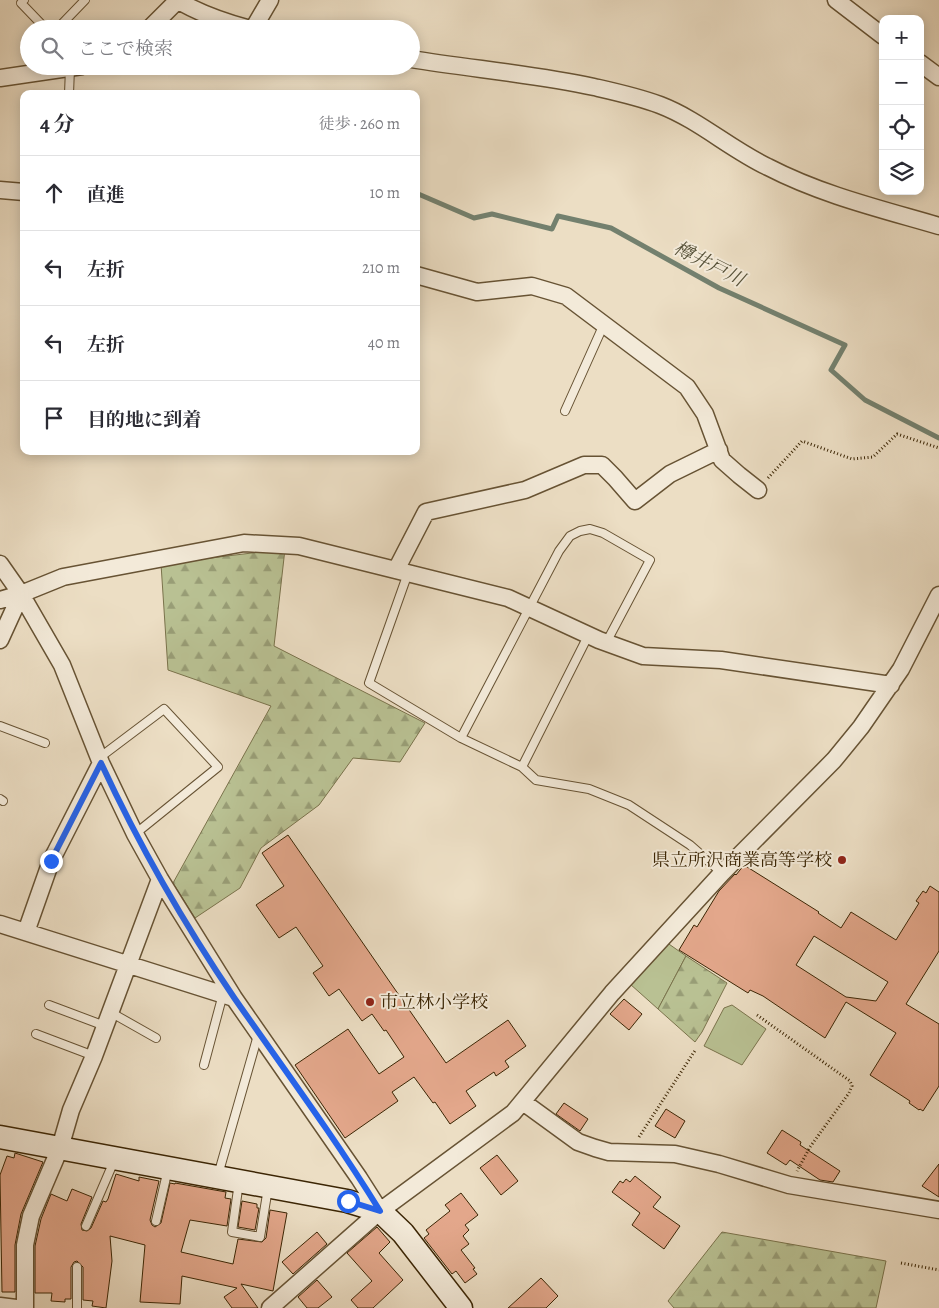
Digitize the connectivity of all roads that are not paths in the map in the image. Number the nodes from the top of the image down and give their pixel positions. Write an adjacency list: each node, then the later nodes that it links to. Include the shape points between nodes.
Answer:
1 (24, 0): 6 (lane, via 21,3)
2 (85, 0): 7 (lane)
3 (177, 0): 8 (street); 9 (street)
4 (270, 0): 10 (street)
5 (836, 0): 11 (street)
6 (37, 20)
7 (66, 20)
8 (158, 20)
9 (220, 20)
10 (258, 20)
11 (879, 33)
12 (420, 60): 21 (street, via 538,76 625,94 660,105 708,130 766,167 799,182)
13 (924, 66): 16 (street)
14 (21, 75): 17 (street)
15 (74, 75): 18 (lane)
16 (939, 77)
17 (0, 78)
18 (70, 90)
19 (0, 190): 20 (street)
20 (20, 192)
21 (939, 226)
22 (420, 276): 23 (street, via 476,292 532,286 566,296)
23 (604, 324): 24 (lane); 25 (street, via 687,387 705,414)
24 (565, 411)
25 (719, 450): 26 (street, via 722,460); 28 (street, via 670,474 635,500 602,465 584,465 525,490 426,512)
26 (758, 490)
27 (0, 564): 29 (street)
28 (402, 571): 29 (street, via 299,546 244,543 62,577); 32 (street, via 508,598); 38 (lane, via 369,683)
29 (21, 594): 31 (street); 34 (street); 40 (street, via 62,665)
30 (939, 595): 36 (street)
31 (0, 600)
32 (529, 608): 33 (street); 35 (lane, via 570,536 590,529 603,533 650,560); 38 (lane)
33 (588, 636): 35 (street); 41 (lane)
34 (0, 640)
35 (606, 643): 36 (street, via 643,656 721,660)
36 (891, 685): 43 (street, via 834,760)
37 (0, 726): 39 (lane)
38 (461, 738): 41 (lane)
39 (45, 743)
40 (100, 760): 42 (street); 42 (lane, via 164,709 218,767); 46 (street, via 51,861)
41 (522, 767): 43 (lane, via 536,780 589,789 629,804 690,845)
42 (135, 834): 44 (street)
43 (722, 873): 56 (street, via 612,993)
44 (160, 879): 47 (street); 48 (street)
45 (0, 924): 46 (street)
46 (26, 932): 47 (street)
47 (128, 964): 48 (street); 50 (street)
48 (229, 996): 51 (street); 55 (lane)
49 (49, 1005): 50 (lane)
50 (108, 1019): 53 (lane); 54 (street)
51 (259, 1032): 61 (lane); 64 (street)
52 (36, 1034): 54 (lane)
53 (156, 1038)
54 (94, 1056): 58 (street, via 71,1110)
55 (204, 1065)
56 (523, 1102): 63 (street, via 578,1142 609,1152 675,1154 789,1185); 64 (street, via 513,1113)
57 (0, 1137): 58 (street)
58 (60, 1148): 59 (street); 70 (street, via 31,1216 25,1245)
59 (115, 1158): 60 (street); 66 (lane)
60 (169, 1168): 61 (street); 65 (lane)
61 (228, 1179): 62 (street); 62 (lane, via 232,1232 260,1238)
62 (268, 1186): 64 (street, via 348,1201)
63 (939, 1210)
64 (380, 1211): 72 (street); 73 (street, via 403,1233)
65 (156, 1221)
66 (86, 1226)
67 (76, 1267): 71 (lane)
68 (0, 1306): 69 (street)
69 (16, 1308)
70 (25, 1308)
71 (77, 1308)
72 (270, 1308)
73 (461, 1308)

